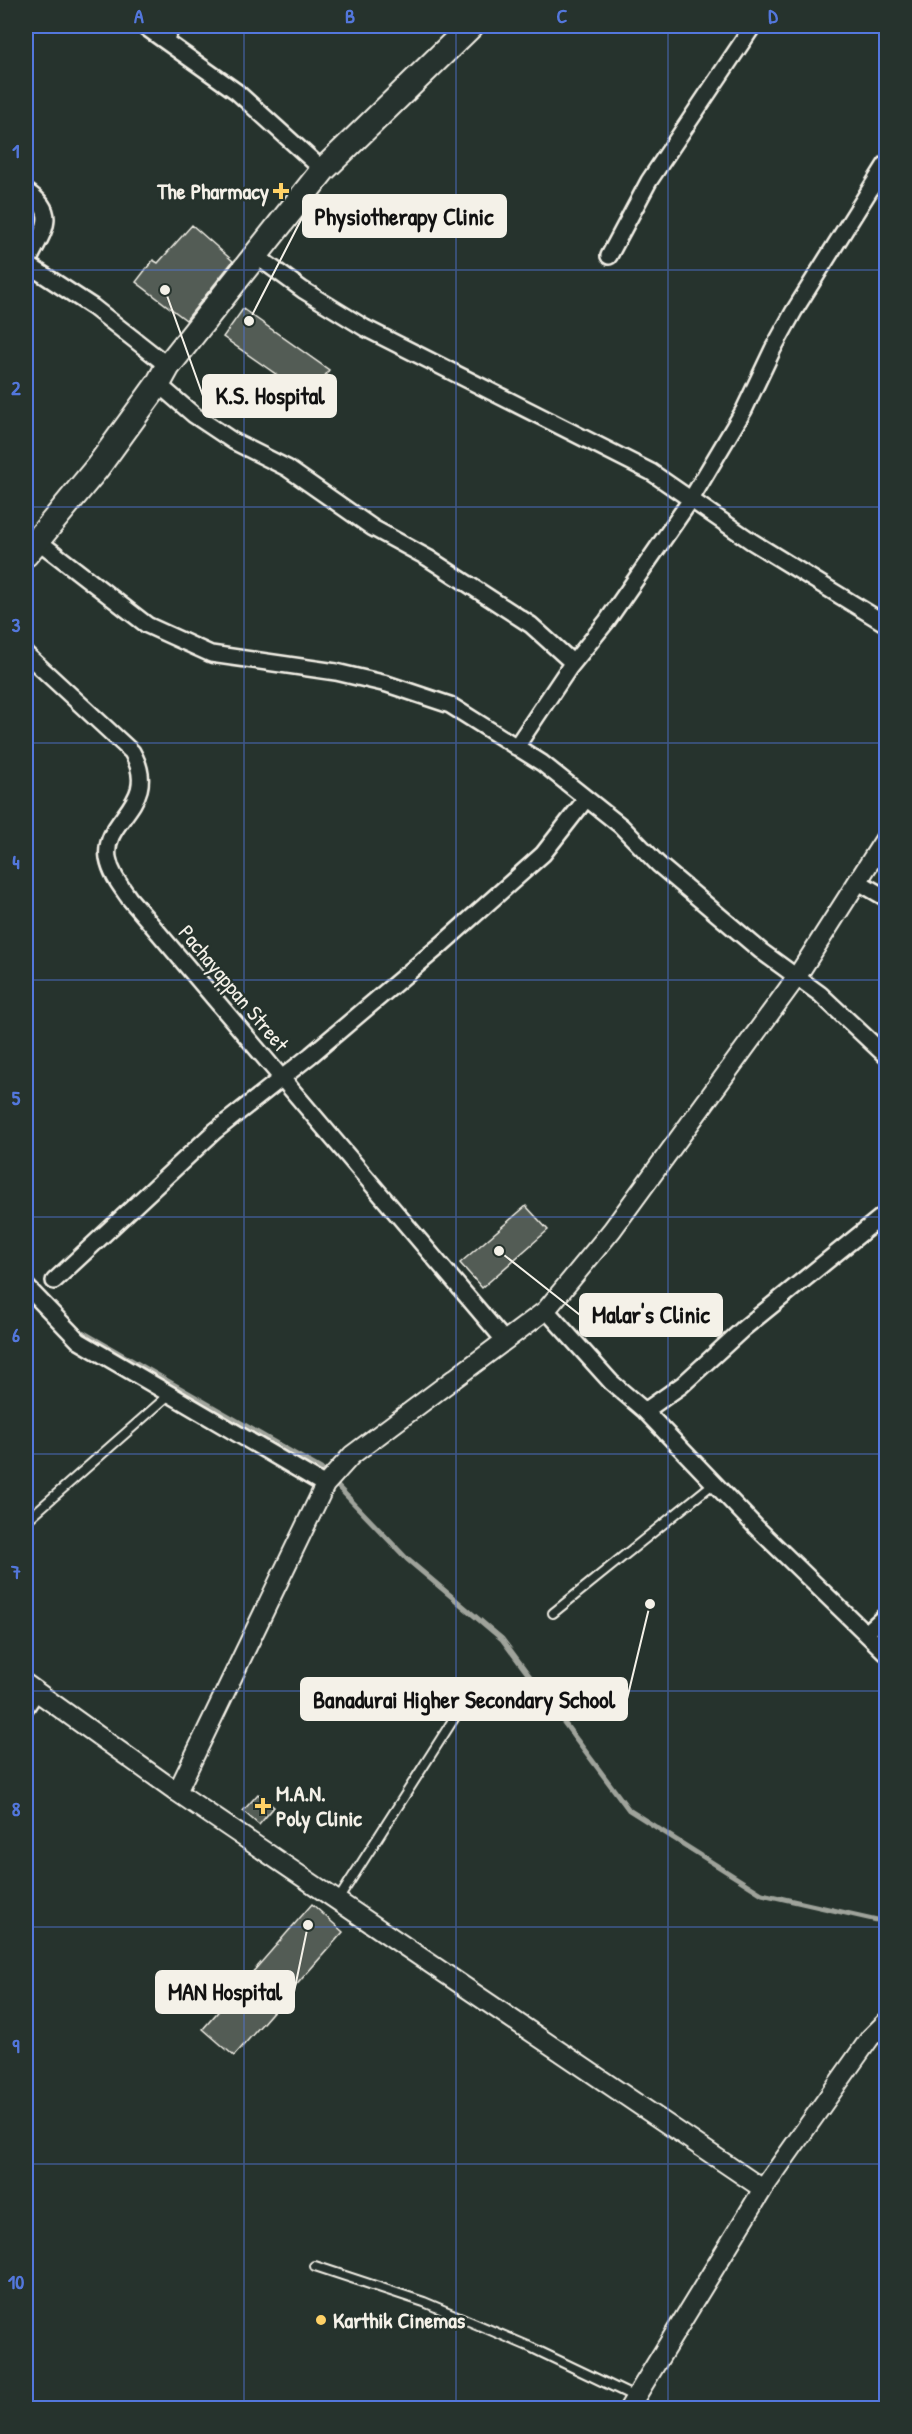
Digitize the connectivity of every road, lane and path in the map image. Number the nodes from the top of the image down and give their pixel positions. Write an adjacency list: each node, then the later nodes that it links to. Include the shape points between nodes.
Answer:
1 (144, 26): 5 (street)
2 (173, 26): 5 (street)
3 (471, 26): 7 (main road)
4 (753, 26): 10 (street, via 649,181)
5 (164, 40): 7 (street, via 237,92)
6 (886, 164): 13 (street, via 794,312 744,410)
7 (323, 170): 9 (main road)
8 (26, 191): 11 (street, via 46,211 46,221)
9 (255, 255): 12 (main road); 13 (street, via 365,328 651,472)
10 (609, 256)
11 (26, 264): 12 (street, via 93,307)
12 (163, 375): 14 (main road, via 96,468); 17 (street, via 194,415 233,441 287,468 373,528 428,558 531,625)
13 (690, 501): 15 (street); 17 (street)
14 (29, 548): 18 (street, via 147,626 211,654 336,672 387,684 450,705)
15 (886, 624)
16 (26, 654): 25 (street, Pachayappan Street, via 132,752 140,765 141,784 136,798 110,840 108,855 113,875)
17 (573, 663): 18 (street)
18 (516, 747): 19 (street)
19 (586, 799): 23 (street); 25 (street, via 543,854 441,945)
20 (886, 837): 21 (street)
21 (857, 881): 22 (street); 23 (street)
22 (886, 898)
23 (796, 978): 24 (street, via 820,994); 29 (street, via 612,1230)
24 (886, 1056)
25 (280, 1078): 27 (street, via 215,1131); 30 (street, Pachayappan Street)
26 (886, 1213): 32 (street, via 744,1328 682,1385)
27 (54, 1281)
28 (26, 1286): 31 (street, via 79,1341)
29 (546, 1310): 30 (street); 32 (street, via 611,1382)
30 (504, 1340): 34 (street, via 352,1455)
31 (169, 1395): 34 (street); 35 (lane)
32 (645, 1411): 33 (street)
33 (714, 1483): 36 (lane); 38 (street)
34 (325, 1485): 42 (street)
35 (26, 1521)
36 (553, 1613)
37 (886, 1615): 38 (street)
38 (866, 1633): 39 (street)
39 (886, 1653)
40 (476, 1684): 43 (lane)
41 (29, 1694): 42 (street, via 57,1704)
42 (177, 1792): 43 (street)
43 (338, 1901): 45 (street)
44 (886, 2022): 45 (street, via 870,2038)
45 (763, 2189): 47 (street)
46 (315, 2266): 47 (lane, via 424,2302 528,2346)
47 (633, 2403)

